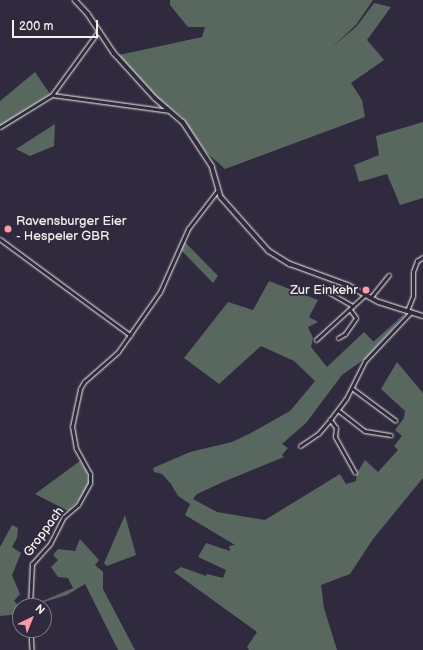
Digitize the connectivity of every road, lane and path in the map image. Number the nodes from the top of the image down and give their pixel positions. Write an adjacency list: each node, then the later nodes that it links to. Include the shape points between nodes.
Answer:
1 (75, 0): 2 (main road, via 88,14)
2 (98, 32): 3 (street); 4 (main road, via 148,91)
3 (52, 95): 4 (street); 5 (street)
4 (170, 111): 6 (main road, via 183,122 212,166)
5 (0, 127)
6 (218, 190): 11 (main road, via 226,205 269,251 281,259 348,285); 17 (street, Groppach, via 188,229 160,292)
7 (0, 239): 17 (street)
8 (423, 257): 15 (street, via 417,261 413,272 413,296)
9 (390, 275): 12 (street)
10 (320, 287): 13 (street)
11 (365, 295): 12 (main road); 13 (street)
12 (370, 298): 15 (main road)
13 (353, 306): 14 (street)
14 (350, 310): 18 (street, via 355,319 345,334); 19 (street)
15 (409, 311): 16 (main road); 20 (street, via 365,361)
16 (423, 315)
17 (130, 335): 27 (street, Groppach, via 108,362 84,382 74,413 74,441 90,474 90,483 78,505 64,517 50,544 32,564)
18 (338, 338)
19 (316, 340)
20 (352, 388): 21 (street); 23 (street)
21 (338, 410): 22 (street); 24 (street, via 365,431)
22 (330, 420): 25 (street, via 318,434); 26 (street, via 336,428 335,437)
23 (395, 420)
24 (391, 435)
25 (300, 446)
26 (355, 473)
27 (29, 598)
28 (31, 638): 29 (street)
29 (32, 650)

